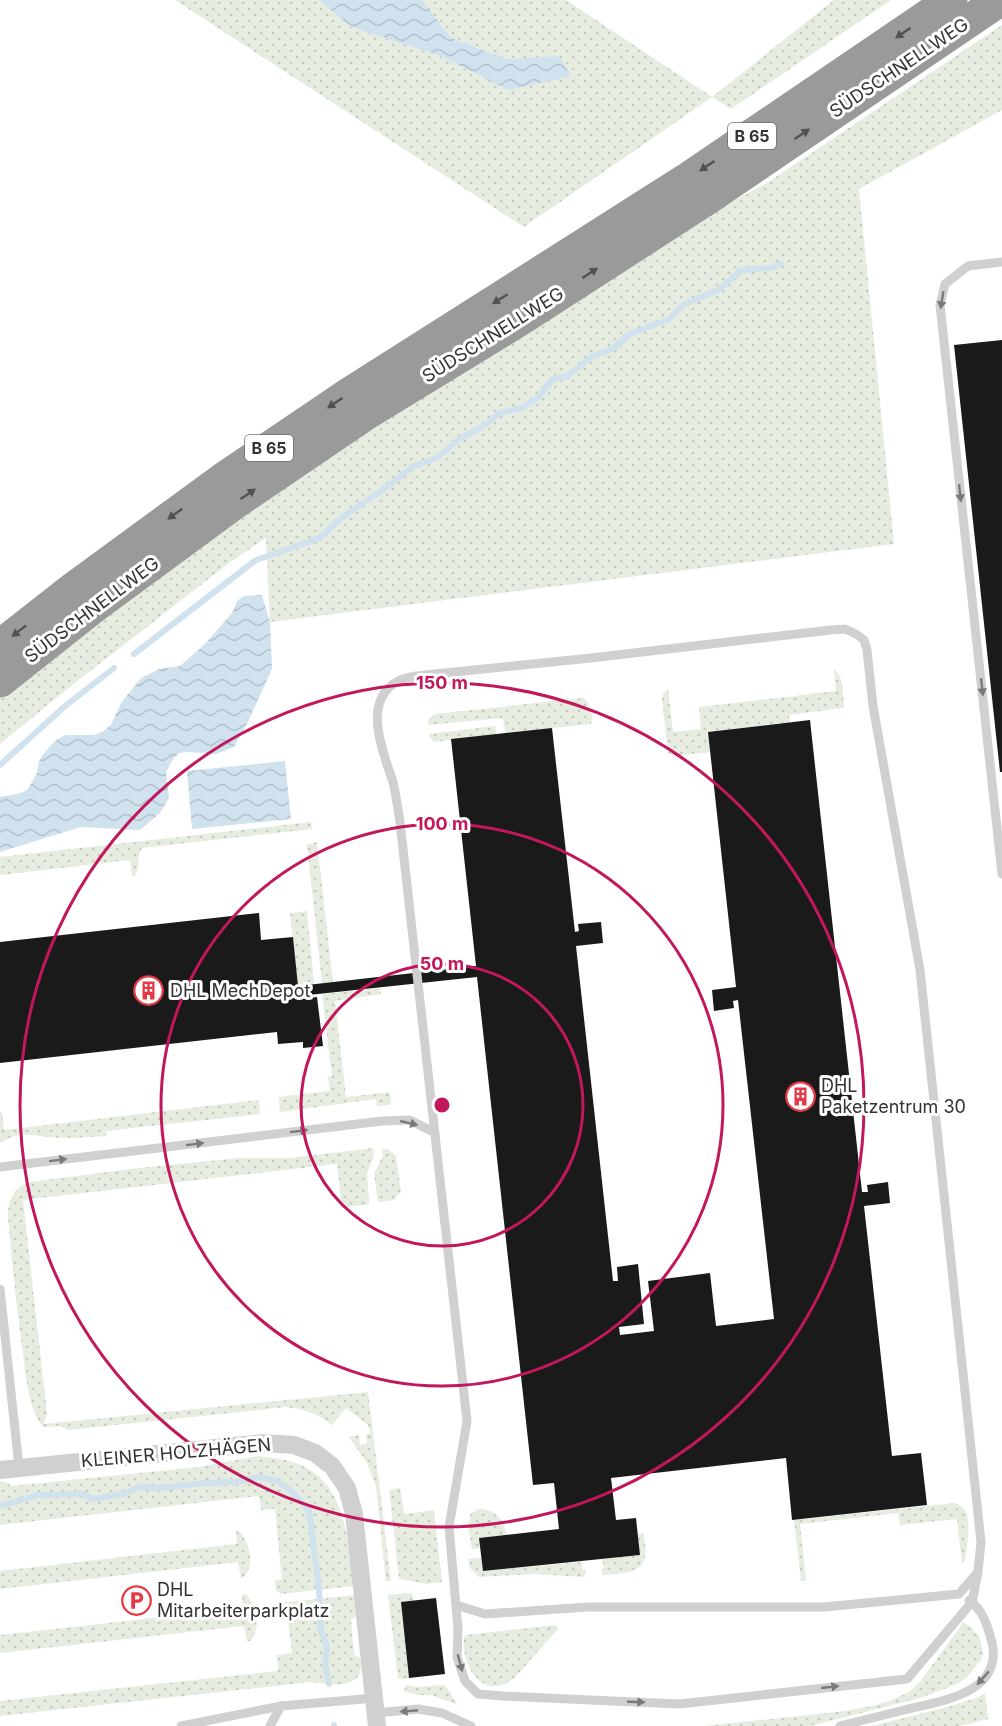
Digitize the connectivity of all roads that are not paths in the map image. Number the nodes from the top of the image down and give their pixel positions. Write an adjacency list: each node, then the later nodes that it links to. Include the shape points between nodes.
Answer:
1 (951, 0): 4 (highway, SÜDSCHNELLWEG / B 65, one-way to 4, via 689,178 224,478)
2 (999, 1): 5 (highway, SÜDSCHNELLWEG / B 65, one-way to 2, via 236,502 364,415 702,202)
3 (1002, 262): 6 (lane, one-way to 6, via 968,266 945,284 940,305)
4 (0, 646)
5 (0, 681)
6 (1002, 874)
7 (435, 1133): 8 (lane, one-way to 7, via 382,1121 410,1120); 12 (lane, via 400,822 377,716 379,702 388,688 416,675 831,630 845,630 864,640 920,970 981,1542); 15 (lane, via 466,1420 449,1527)
8 (0, 1167)
9 (0, 1289): 10 (lane)
10 (19, 1467): 11 (street, KLEINER HOLZHÄGEN); 17 (street, KLEINER HOLZHÄGEN, via 263,1443 315,1453 332,1466 347,1488 354,1514)
11 (0, 1470)
12 (978, 1572): 13 (lane); 14 (lane)
13 (959, 1594): 14 (lane); 15 (lane, via 824,1607 588,1607 485,1614)
14 (972, 1602): 15 (lane, one-way to 14, via 457,1657 465,1681 478,1694 679,1704 907,1679); 21 (lane, one-way to 21, via 987,1624 994,1648 993,1662 981,1682 938,1702)
15 (456, 1605)
16 (281, 1706): 17 (lane); 18 (lane); 19 (lane)
17 (376, 1712): 20 (lane, one-way to 17, via 442,1713 418,1709)
18 (181, 1726)
19 (270, 1726)
20 (471, 1726)
21 (840, 1726)

